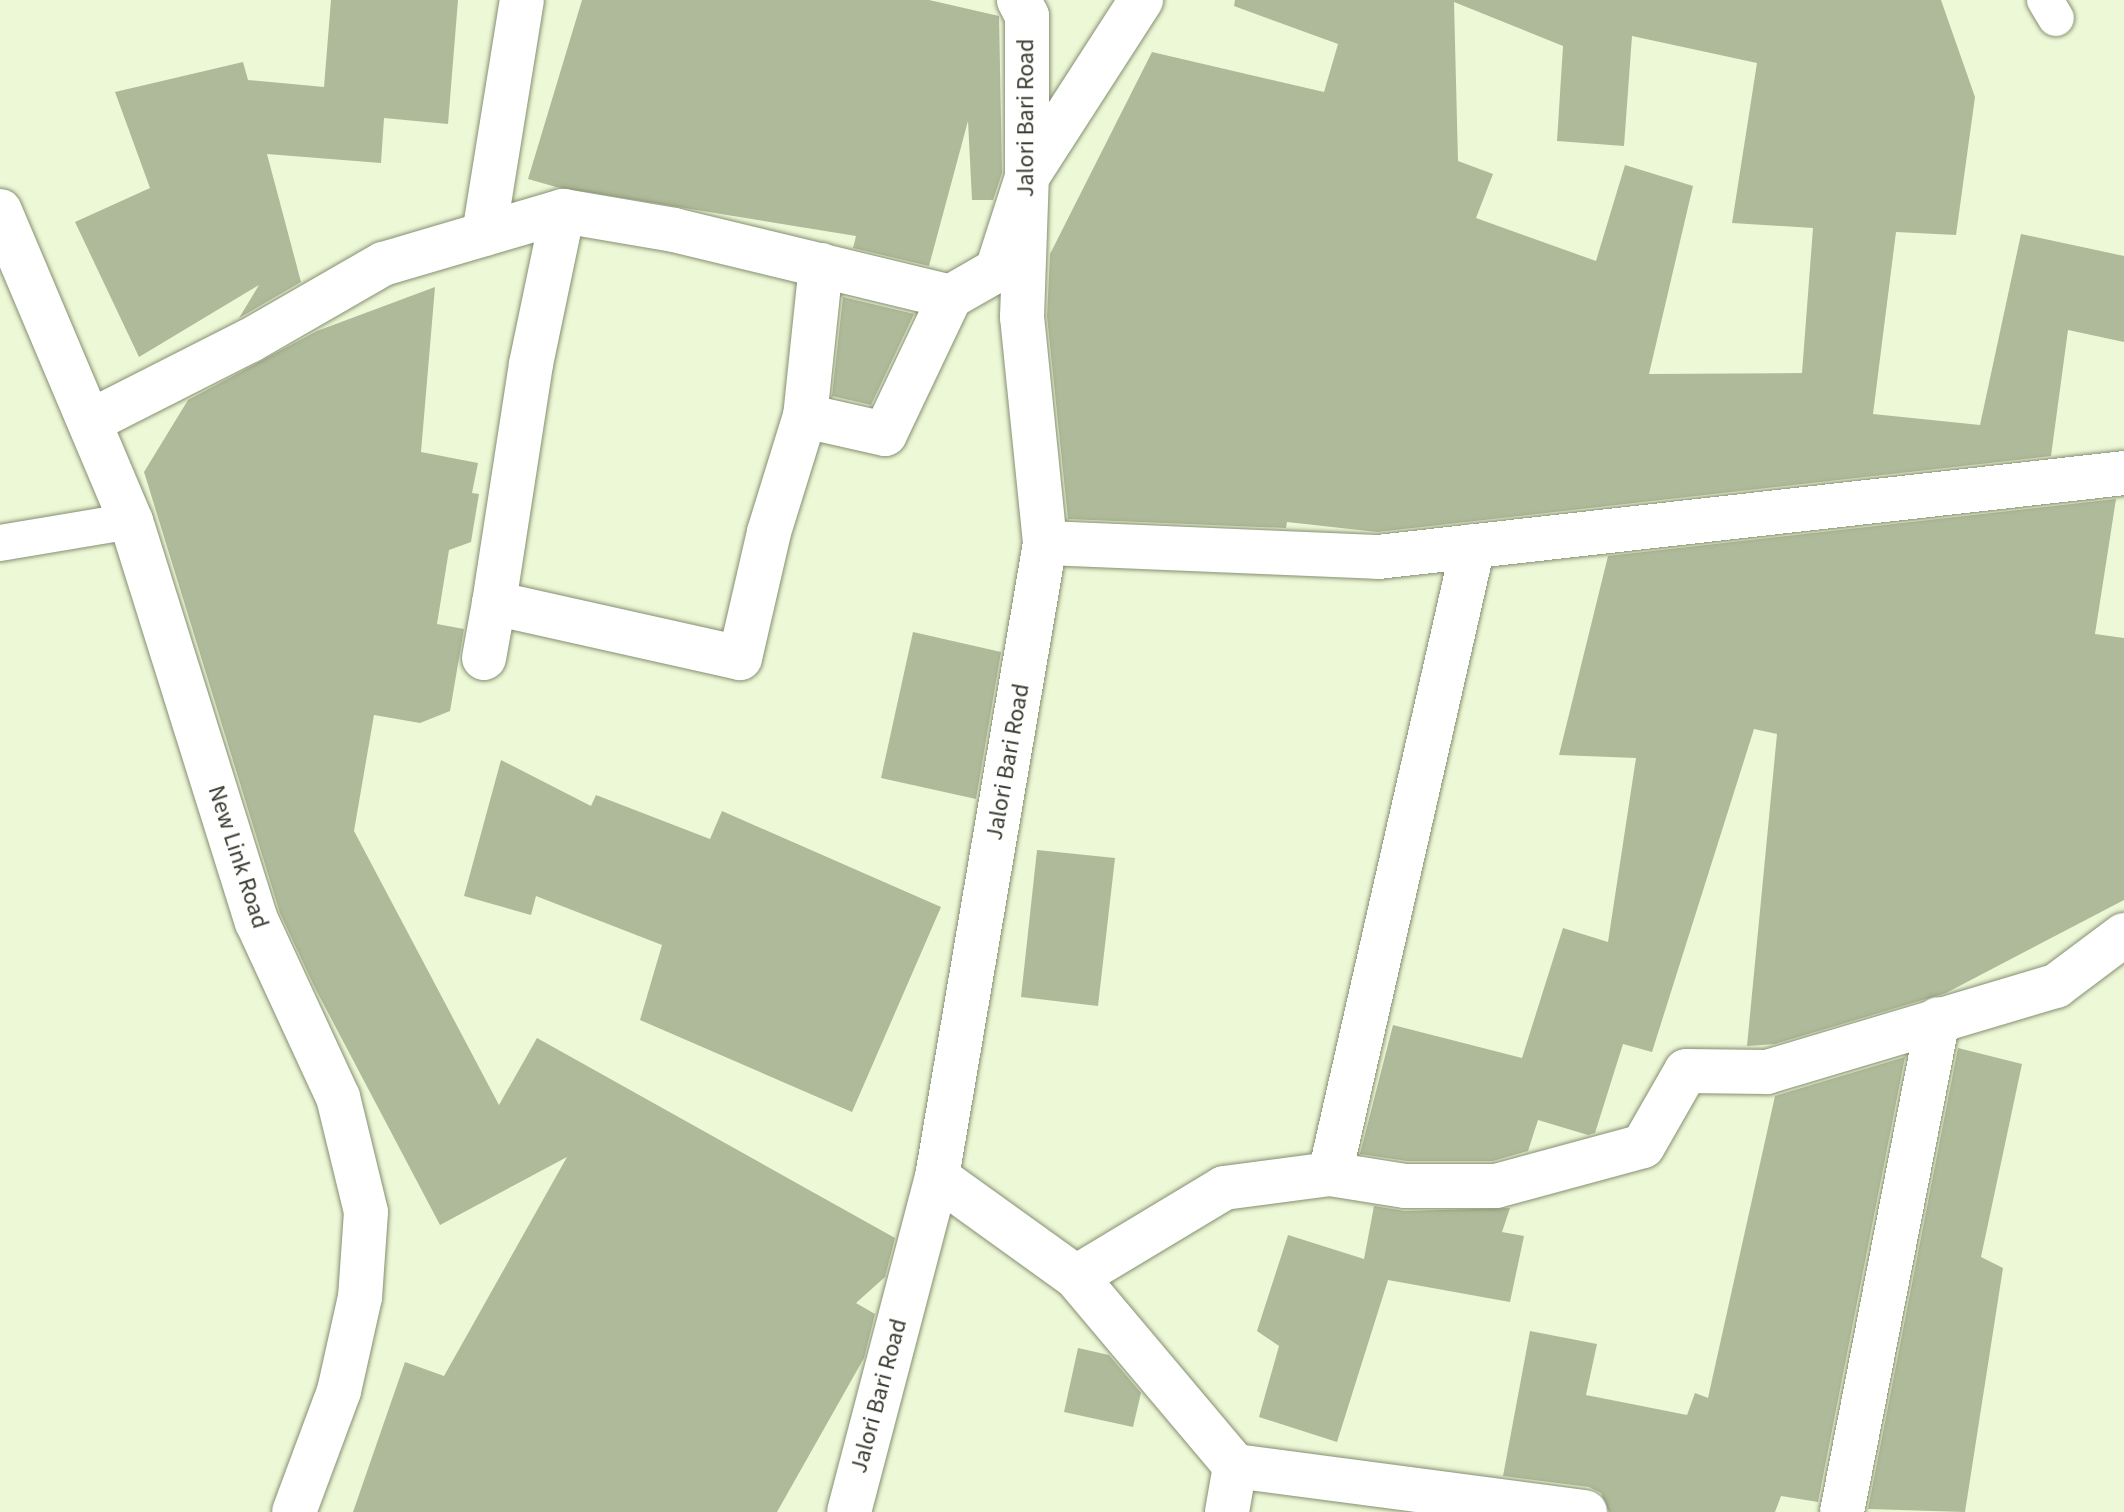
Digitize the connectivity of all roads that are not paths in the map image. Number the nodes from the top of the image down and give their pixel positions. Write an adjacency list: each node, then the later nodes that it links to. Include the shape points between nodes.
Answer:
1 (522, 0): 7 (street)
2 (1019, 0): 4 (street, Jalori Bari Road, via 1027,16)
3 (1141, 0): 4 (street)
4 (1027, 177): 9 (street, via 997,270); 15 (street, Jalori Bari Road, via 1022,317)
5 (0, 211): 11 (street, New Link Road)
6 (563, 211): 7 (street); 8 (street, via 674,230); 17 (street, via 531,364)
7 (484, 234): 11 (street, via 383,264 249,341)
8 (821, 265): 9 (street); 10 (street)
9 (950, 297): 10 (street, via 885,434)
10 (805, 416): 17 (street, via 769,532 740,658)
11 (91, 421): 13 (street, New Link Road)
12 (2124, 473): 16 (street)
13 (131, 521): 14 (lane); 25 (street, New Link Road, via 257,922 338,1097 366,1212 360,1297 339,1391)
14 (0, 543)
15 (1045, 543): 16 (street, via 1378,557); 22 (street, Jalori Bari Road)
16 (1473, 546): 21 (street)
17 (494, 603): 18 (street)
18 (484, 658)
19 (2124, 935): 20 (street, via 2056,986)
20 (1938, 1019): 21 (street, via 1767,1072 1686,1071 1643,1146 1496,1186 1405,1186); 29 (street)
21 (1330, 1174): 23 (street, via 1224,1188)
22 (937, 1177): 23 (street); 26 (street, Jalori Bari Road)
23 (1076, 1277): 24 (street)
24 (1235, 1466): 27 (street); 28 (street)
25 (294, 1512)
26 (849, 1512)
27 (1227, 1512)
28 (1585, 1512)
29 (1842, 1512)

